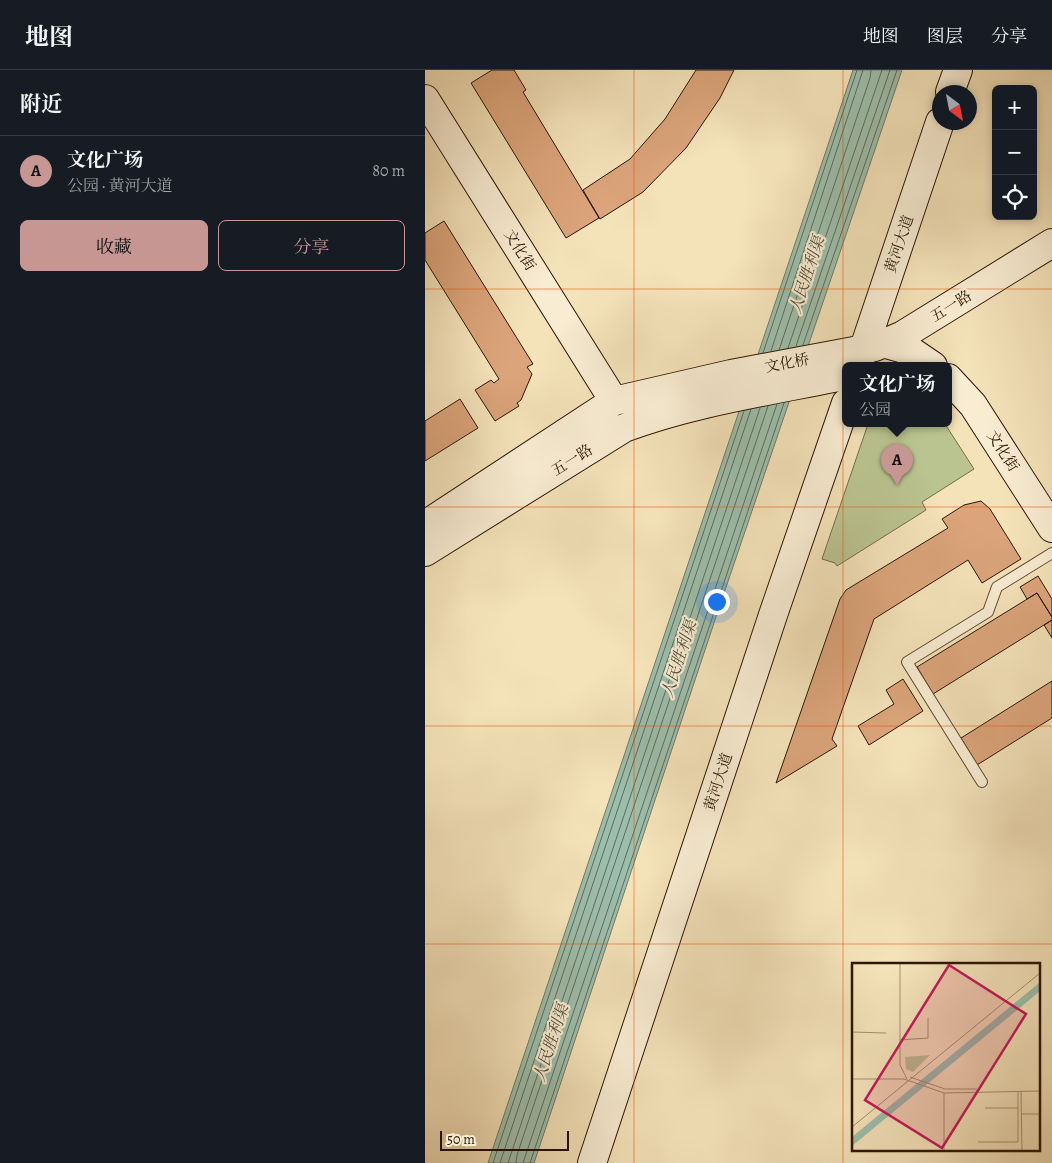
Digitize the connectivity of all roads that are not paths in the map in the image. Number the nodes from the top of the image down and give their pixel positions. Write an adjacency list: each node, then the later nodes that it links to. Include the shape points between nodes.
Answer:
1 (958, 70): 2 (street)
2 (953, 85)
3 (425, 99): 13 (street, 文化街)
4 (937, 130): 8 (street, 黄河大道)
5 (1052, 243): 8 (street, 五一路)
6 (1052, 263): 7 (street, 五一路)
7 (911, 351): 8 (street); 9 (street)
8 (858, 361)
9 (927, 362)
10 (842, 364): 12 (street, 文化桥)
11 (952, 382): 16 (street, 文化街, via 973,405)
12 (732, 386): 13 (street, 五一路); 17 (street, 五一路, via 624,428)
13 (614, 401): 15 (street, 五一路)
14 (842, 415): 20 (street, 黄河大道)
15 (425, 525)
16 (1052, 528)
17 (425, 552)
18 (1052, 553): 19 (lane, via 997,587 988,612 907,662)
19 (982, 782)
20 (592, 1163)

